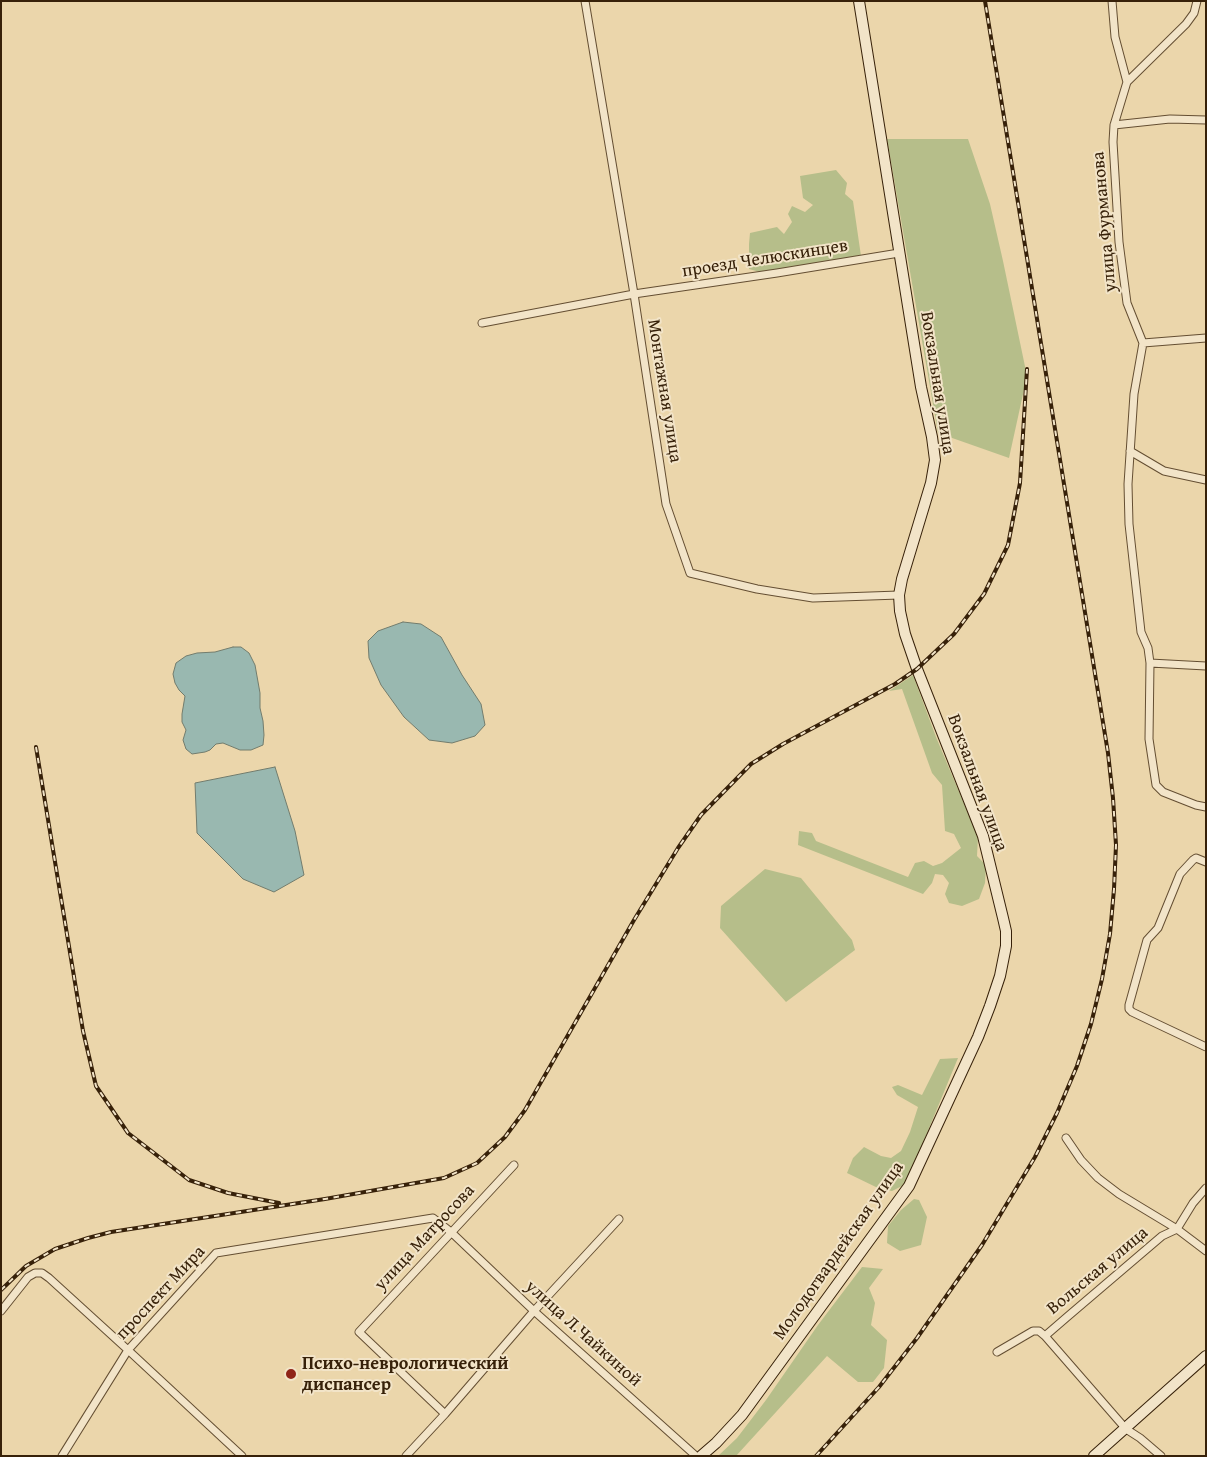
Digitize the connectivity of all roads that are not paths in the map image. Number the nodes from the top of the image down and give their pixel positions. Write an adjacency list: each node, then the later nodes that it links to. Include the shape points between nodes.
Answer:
1 (585, 1): 9 (street, Монтажная улица)
2 (859, 1): 8 (street, Вокзальная улица)
3 (1112, 1): 5 (street, via 1115,37)
4 (1196, 1): 5 (street, via 1194,13 1186,24)
5 (1127, 82): 7 (street, улица Фурманова)
6 (1206, 120): 7 (street, via 1170,119)
7 (1114, 125): 12 (street, улица Фурманова, via 1118,242 1127,303)
8 (900, 253): 9 (street, проезд Челюскинцев); 15 (street, Вокзальная улица, via 934,460 931,483)
9 (634, 294): 10 (street, проезд Челюскинцев); 15 (street, Монтажная улица, via 666,504 690,573 813,598)
10 (482, 323)
11 (1206, 338): 12 (street)
12 (1143, 343): 13 (street, via 1134,394)
13 (1130, 451): 14 (street, via 1164,471); 16 (street, via 1129,524 1141,632)
14 (1206, 480)
15 (899, 595): 20 (street, Вокзальная улица, via 905,634 917,669 983,836)
16 (1150, 663): 17 (street); 18 (street, via 1149,739 1156,785 1163,792)
17 (1206, 666)
18 (1206, 807)
19 (1206, 862): 21 (street, via 1196,858 1180,874 1158,928 1147,940 1129,1005 1132,1012)
20 (1006, 931): 41 (street, Молодогвардейская улица, via 1004,961 990,1006 909,1186 742,1415)
21 (1206, 1047)
22 (1066, 1138): 26 (street, via 1098,1178)
23 (514, 1166): 27 (street, улица Матросова)
24 (1206, 1188): 26 (street, Вольская улица)
25 (619, 1219): 29 (street)
26 (1178, 1228): 28 (street); 31 (street, Вольская улица, via 1162,1236)
27 (451, 1232): 29 (street, улица Л.Чайкиной); 32 (street, проспект Мира, via 433,1218 216,1253); 35 (street, улица Матросова, via 359,1332)
28 (1206, 1251)
29 (534, 1311): 35 (street); 40 (street, улица Л.Чайкиной)
30 (1, 1312): 32 (street, via 28,1277 42,1273)
31 (1045, 1336): 33 (street, Вольская улица, via 1033,1331); 36 (street)
32 (128, 1350): 37 (street, проспект Мира); 38 (street)
33 (997, 1352)
34 (1206, 1356): 36 (street)
35 (445, 1414): 39 (street)
36 (1126, 1429): 42 (street); 43 (street)
37 (62, 1456)
38 (242, 1456)
39 (406, 1456)
40 (696, 1456)
41 (701, 1456)
42 (1094, 1456)
43 (1161, 1456)

